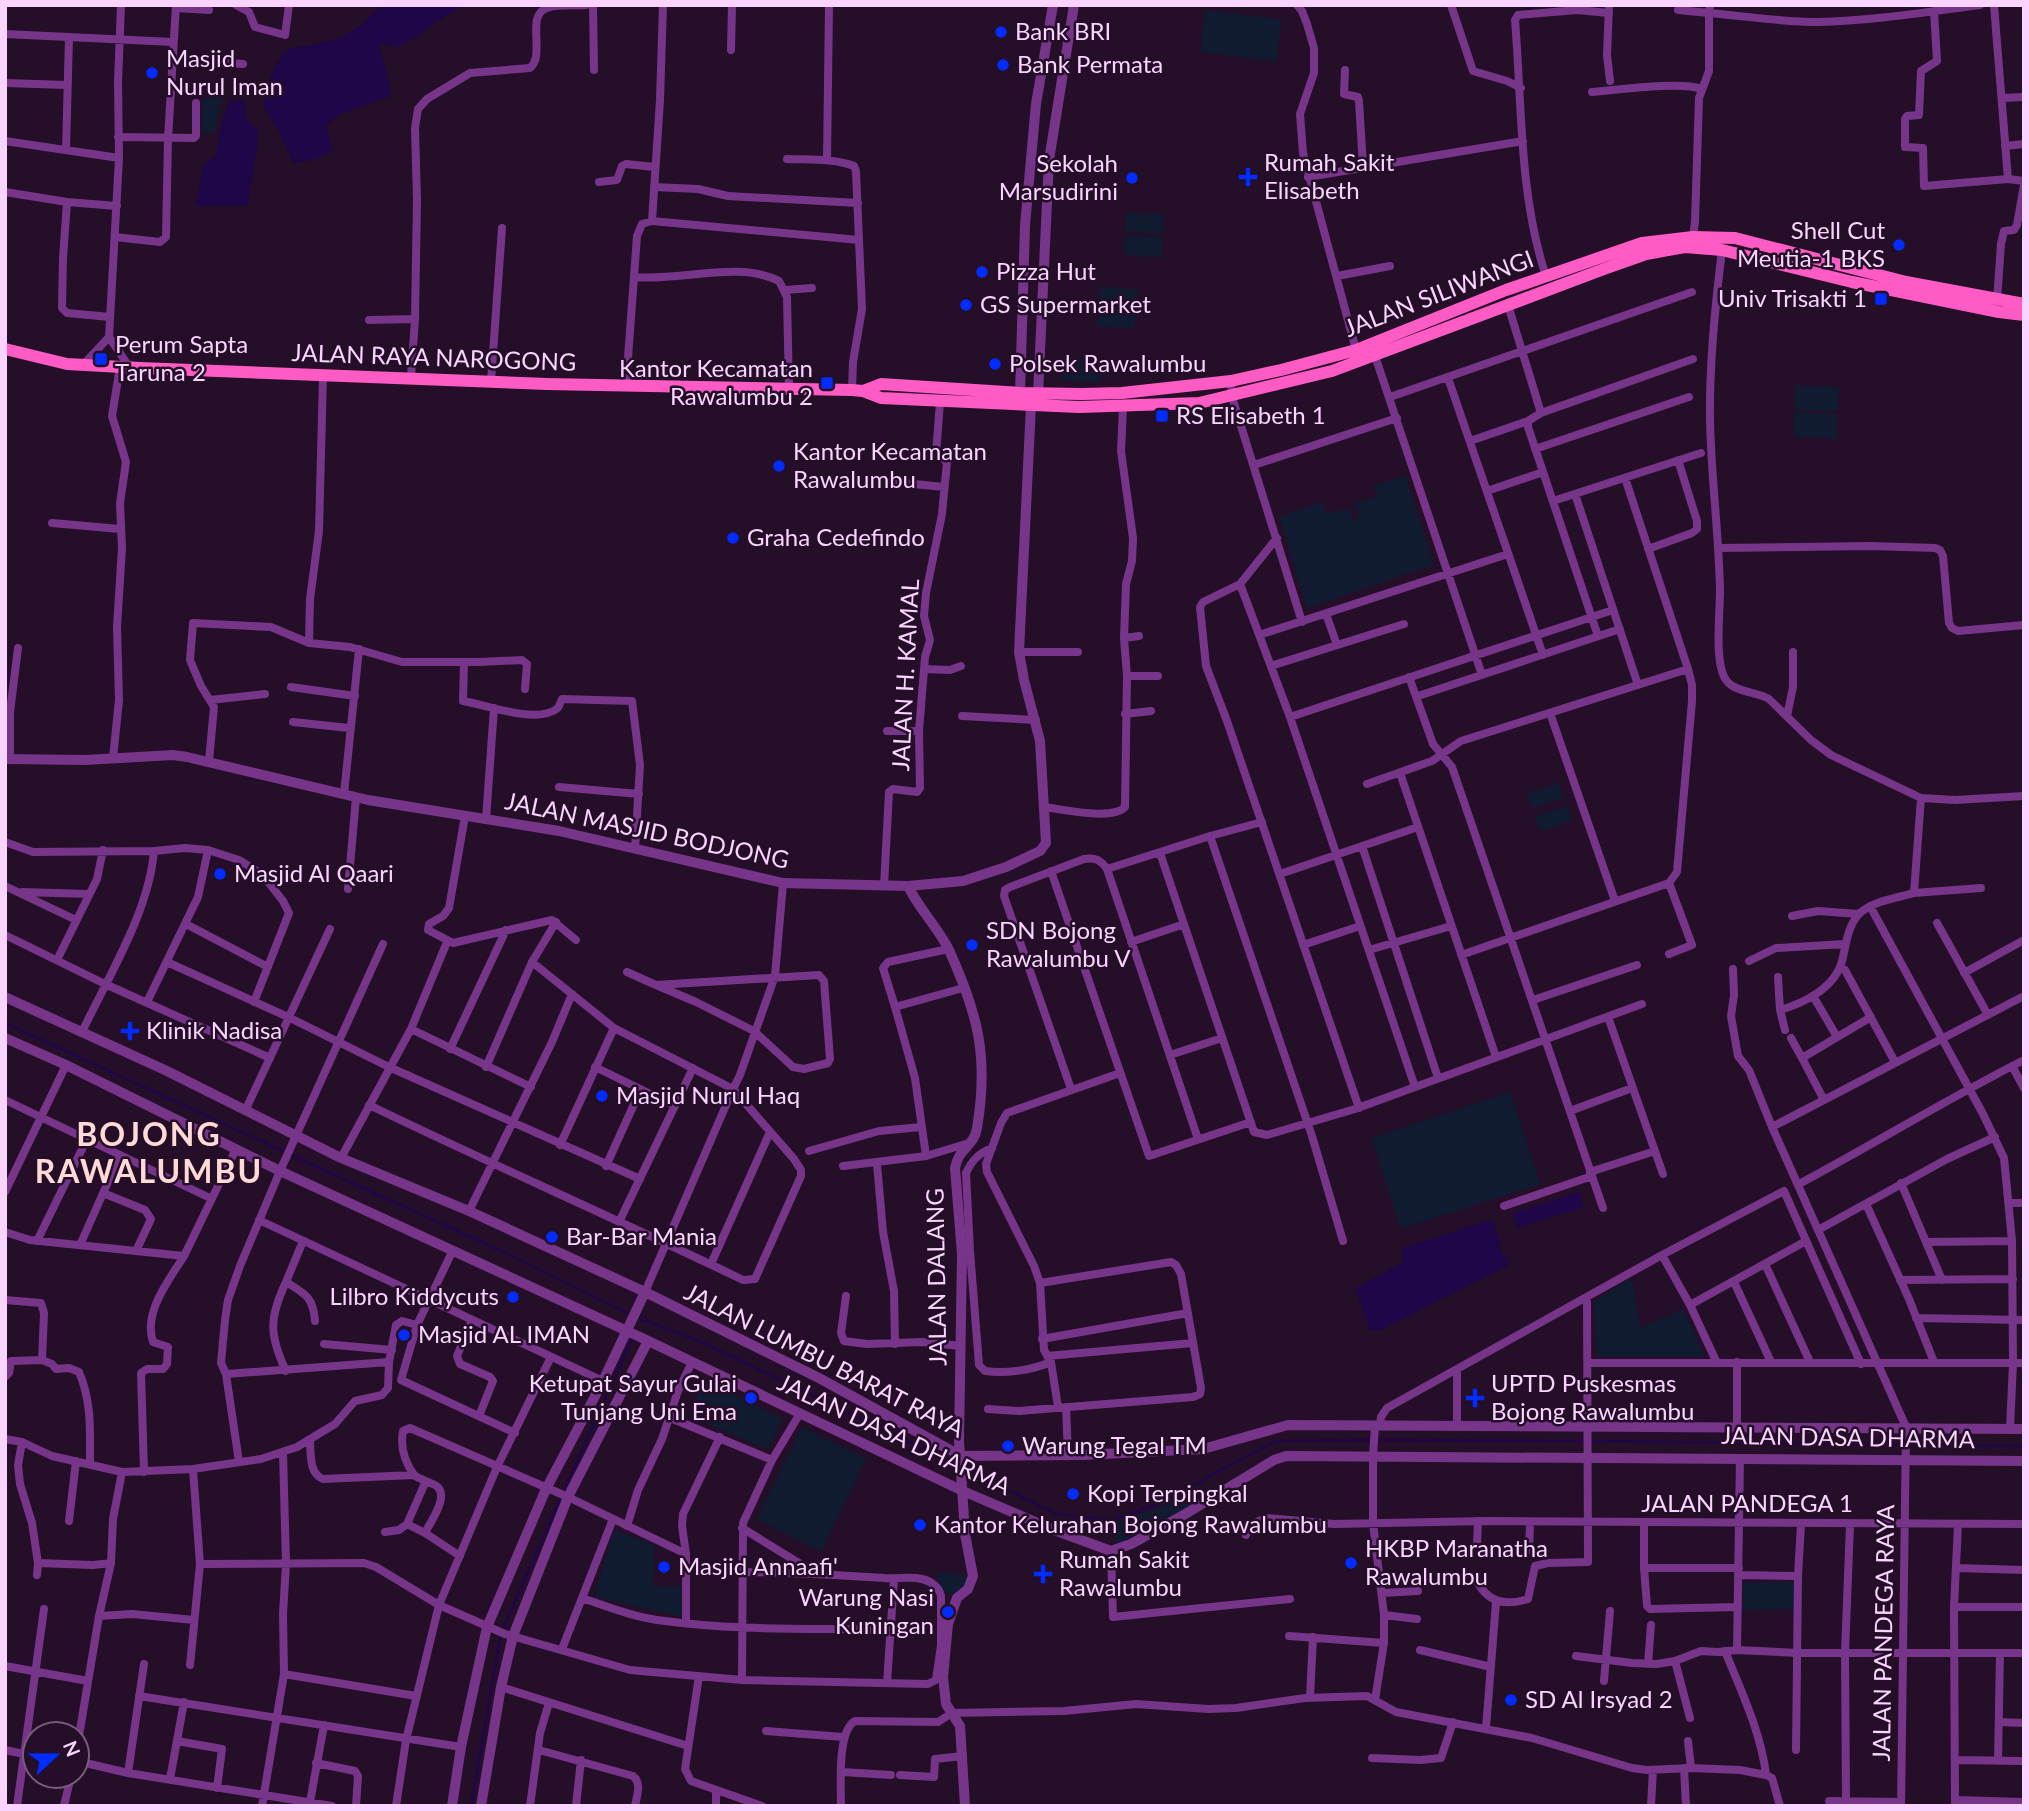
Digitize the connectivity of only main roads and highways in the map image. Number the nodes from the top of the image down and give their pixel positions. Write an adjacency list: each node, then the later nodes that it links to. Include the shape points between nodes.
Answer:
1 (1872, 279): 2 (main road, JALAN SILIWANGI); 6 (main road, JALAN SILIWANGI, via 1811,273 1722,250 1685,247 1646,254); 6 (main road, JALAN SILIWANGI, via 1735,239 1693,237 1642,243 1546,276)
2 (1904, 287): 3 (main road); 4 (main road)
3 (2024, 304)
4 (2024, 315)
5 (5, 349): 7 (main road, JALAN RAYA NAROGONG, via 67,364 125,368)
6 (1374, 350): 9 (main road, JALAN SILIWANGI, via 1356,349 1231,381); 9 (main road, JALAN SILIWANGI, via 1332,371 1199,403 1123,407)
7 (857, 391): 8 (main road, JALAN RAYA NAROGONG, via 881,398 940,402); 8 (main road, JALAN RAYA NAROGONG, via 881,384)
8 (980, 397): 9 (main road, JALAN SILIWANGI); 9 (main road, JALAN SILIWANGI, via 1020,393)
9 (1035, 400)

